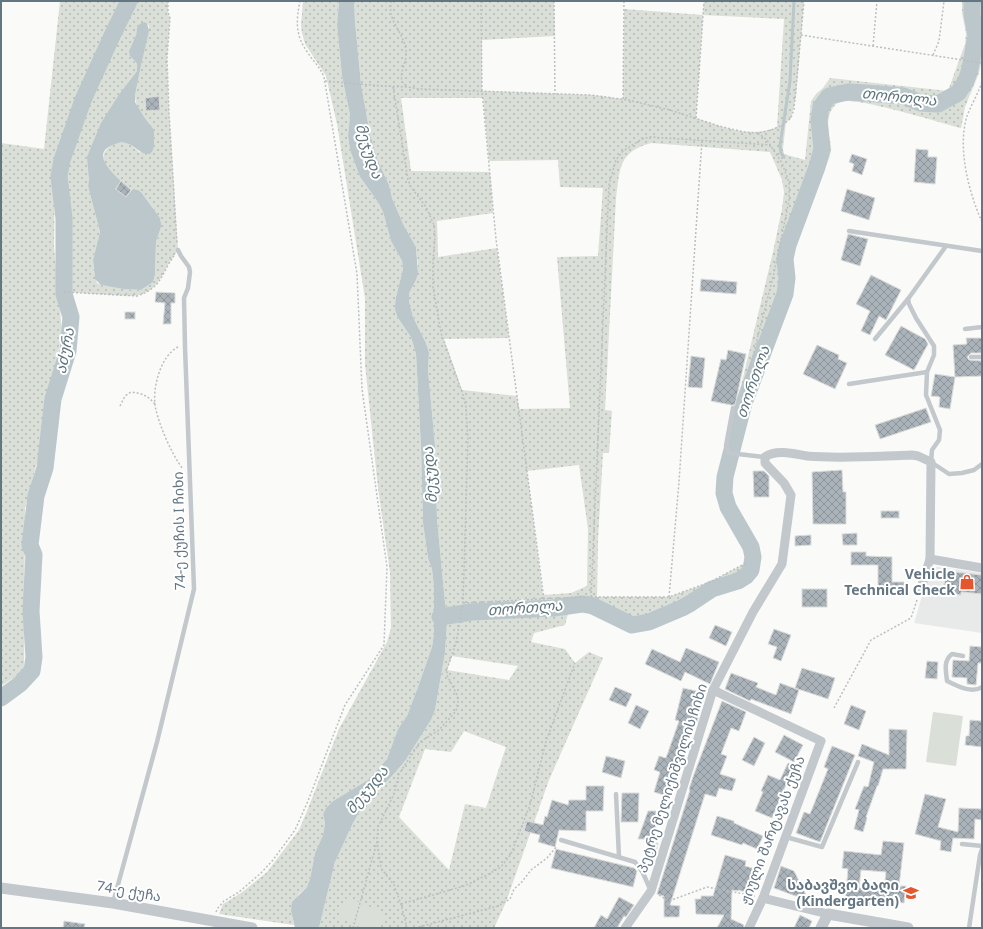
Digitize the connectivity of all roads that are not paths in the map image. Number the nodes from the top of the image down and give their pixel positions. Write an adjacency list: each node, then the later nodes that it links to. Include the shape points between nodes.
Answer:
1 (849, 231): 2 (lane)
2 (946, 246): 4 (lane); 5 (lane)
3 (178, 250): 33 (lane, 74-ე ქუჩის I ჩიხი, via 190,272 184,298 194,588 157,742)
4 (982, 251)
5 (908, 299): 8 (lane); 11 (lane, via 916,318 934,346 934,355)
6 (965, 328): 7 (lane)
7 (982, 328)
8 (875, 339)
9 (971, 357): 10 (lane)
10 (982, 357)
11 (927, 372): 12 (lane); 15 (lane, via 926,395 940,430 939,440 932,450)
12 (849, 384)
13 (733, 408): 14 (lane, via 726,446 729,453)
14 (765, 460): 15 (street, via 770,454 787,453 833,457 912,455); 22 (street, პეტრე მელიქიშვილის ჩიხი, via 791,496 782,564 753,612)
15 (931, 462): 16 (lane, via 949,474 974,470); 17 (street)
16 (982, 464)
17 (930, 559): 18 (street); 19 (street)
18 (982, 568)
19 (920, 591)
20 (964, 656): 21 (lane, via 952,654 948,657 945,667 947,681 960,688)
21 (982, 687)
22 (713, 690): 25 (street, ჟიული შარტავას ქუჩა, via 821,741); 31 (street, პეტრე მელიქიშვილის ჩიხი)
23 (858, 762): 25 (lane, via 822,847)
24 (616, 794): 29 (lane)
25 (786, 837): 32 (street, ჟიული შარტავას ქუჩა)
26 (561, 840): 29 (lane)
27 (962, 844): 28 (lane)
28 (982, 847): 40 (lane)
29 (619, 857): 31 (lane, via 635,862)
30 (1, 888): 33 (street, 74-ე ქუჩა)
31 (651, 890): 36 (street, პეტრე მელიქიშვილის ჩიხი)
32 (763, 898): 34 (street); 37 (street, ჟიული შარტავას ქუჩა)
33 (113, 903): 35 (street, 74-ე ქუჩა)
34 (828, 914): 38 (street); 39 (street)
35 (252, 928)
36 (625, 928)
37 (749, 928)
38 (821, 928)
39 (908, 928)
40 (969, 928)

